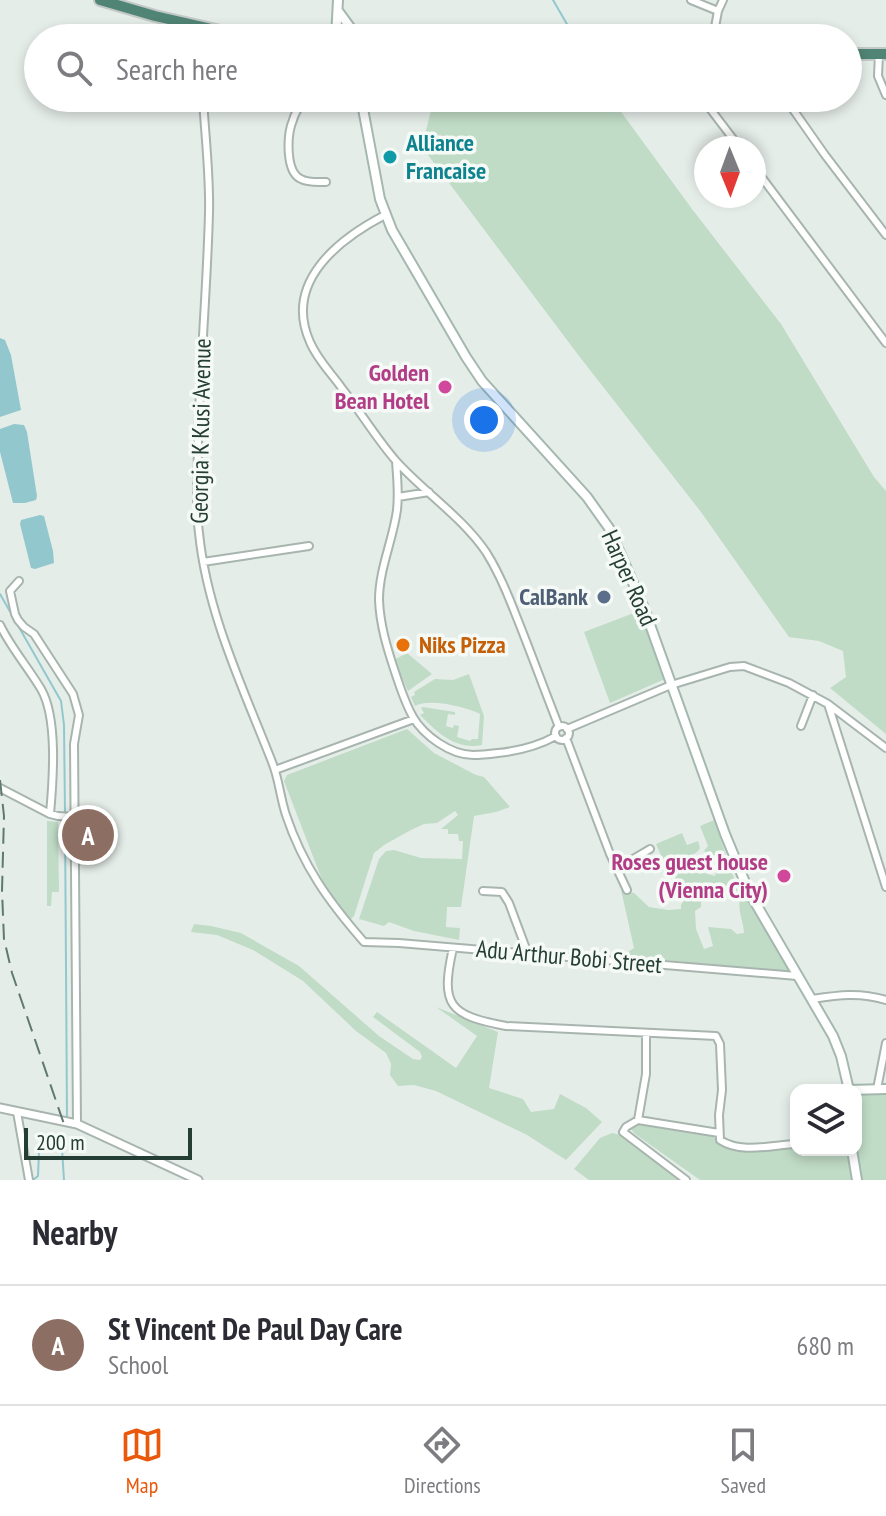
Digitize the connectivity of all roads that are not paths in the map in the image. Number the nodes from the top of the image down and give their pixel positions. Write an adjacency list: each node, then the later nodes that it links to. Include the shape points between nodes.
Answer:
1 (338, 0): 5 (main road)
2 (691, 0): 6 (street)
3 (723, 0): 6 (street)
4 (105, 1): 7 (highway)
5 (338, 11): 8 (main road); 9 (main road)
6 (718, 11): 10 (street)
7 (177, 24)
8 (337, 24)
9 (348, 24)
10 (716, 24)
11 (862, 54): 12 (highway)
12 (883, 54): 13 (street, via 878,76)
13 (886, 95)
14 (204, 112): 29 (street, Georgia K Kusi Avenue, via 209,208 197,505)
15 (297, 112): 20 (street, via 289,133 289,161 301,180)
16 (364, 112): 22 (main road, Harper Road)
17 (713, 112): 19 (street)
18 (795, 112): 23 (street)
19 (731, 136)
20 (326, 182)
21 (766, 183): 24 (street)
22 (385, 215): 25 (street, via 318,265 308,286 304,323 311,345); 32 (main road, Harper Road, via 482,381 609,528)
23 (886, 235)
24 (886, 343)
25 (396, 461): 26 (street); 27 (street)
26 (429, 492): 27 (street); 37 (street, via 492,561)
27 (398, 497): 35 (street, via 379,597 381,625)
28 (309, 546): 29 (street)
29 (203, 562): 41 (street, Georgia K Kusi Avenue, via 230,657)
30 (19, 581): 44 (street, via 10,591 15,614 61,674 77,708)
31 (0, 625): 43 (street, via 49,712)
32 (671, 685): 33 (street, via 744,666); 37 (street); 53 (main road, Harper Road, via 749,892)
33 (813, 695): 34 (street); 36 (street)
34 (828, 704): 40 (street); 47 (street)
35 (414, 719): 38 (street, via 446,747 472,755 526,748); 41 (street)
36 (801, 726)
37 (563, 728): 38 (street); 39 (street)
38 (556, 736): 39 (street)
39 (566, 738): 46 (street)
40 (886, 748)
41 (275, 770): 50 (street, Georgia K Kusi Avenue, via 302,856)
42 (0, 788): 43 (street)
43 (50, 814): 44 (street)
44 (71, 817): 63 (street)
45 (650, 849): 46 (street)
46 (616, 869): 48 (street)
47 (886, 887)
48 (627, 890)
49 (483, 891): 52 (street, via 502,892)
50 (349, 925): 51 (street, Adu Arthur Bobi Street, via 364,942)
51 (453, 948): 52 (street, Adu Arthur Bobi Street); 56 (street, via 448,986 458,1011 506,1026)
52 (528, 954): 53 (street, Adu Arthur Bobi Street)
53 (797, 976): 54 (main road, Harper Road)
54 (812, 999): 55 (street, via 845,994); 58 (main road, Harper Road, via 833,1036)
55 (886, 1000)
56 (646, 1033): 62 (street); 64 (street, via 716,1036 722,1090)
57 (886, 1043): 59 (street)
58 (848, 1084)
59 (881, 1089)
60 (0, 1108): 61 (street)
61 (17, 1112): 63 (street); 68 (street)
62 (638, 1120): 64 (street); 70 (street, via 623,1132)
63 (77, 1124): 67 (street)
64 (719, 1133): 65 (street, via 723,1143 735,1146)
65 (790, 1145)
66 (853, 1156): 71 (main road)
67 (183, 1177): 69 (street)
68 (29, 1180)
69 (198, 1180)
70 (686, 1180)
71 (857, 1180)

